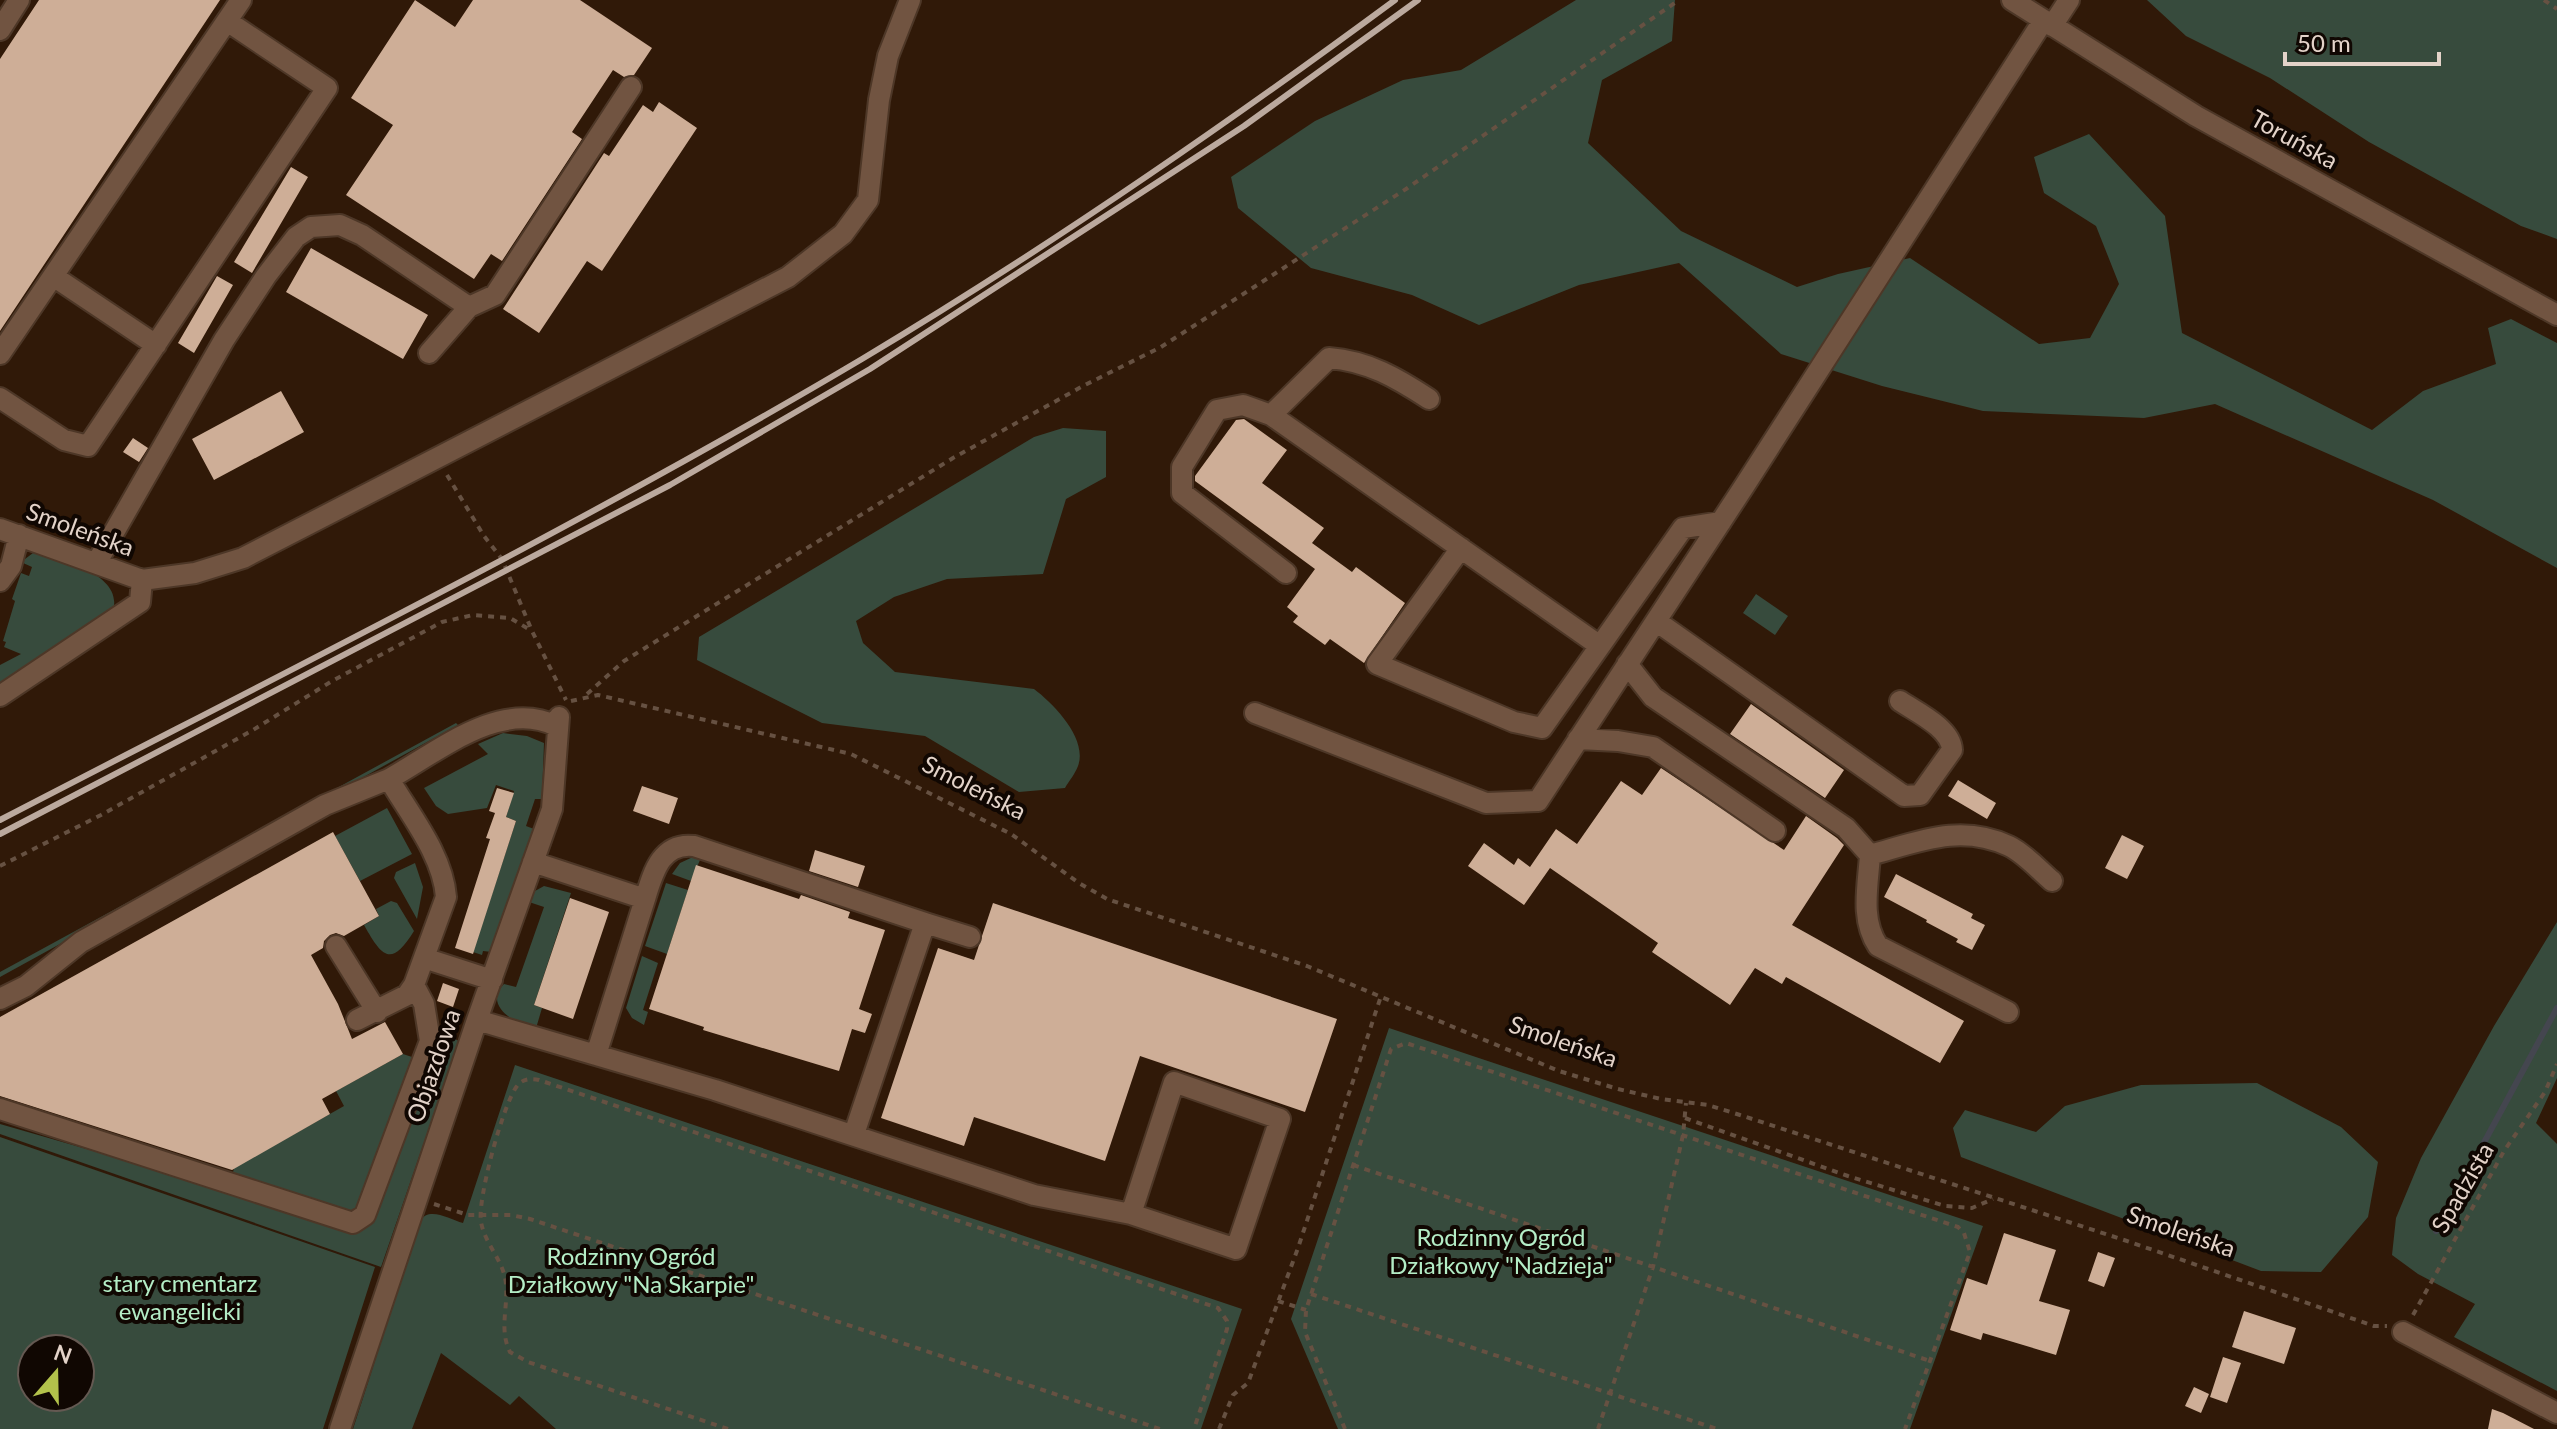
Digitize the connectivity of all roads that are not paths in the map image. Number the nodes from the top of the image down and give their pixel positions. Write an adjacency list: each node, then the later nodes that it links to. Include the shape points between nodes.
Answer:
1 (241, 0): 6 (street)
2 (910, 0): 24 (street, via 888,56 868,200 843,234 788,277 243,558 195,573)
3 (2012, 0): 7 (street, Toruńska)
4 (2069, 0): 7 (street)
5 (11, 4): 8 (street)
6 (227, 21): 10 (street); 13 (street, via 327,88)
7 (2047, 24): 12 (street, Toruńska, via 2196,116); 19 (street)
8 (0, 30)
9 (631, 87): 11 (street, via 495,295)
10 (53, 276): 13 (street); 15 (street)
11 (469, 307): 14 (street); 22 (street, via 340,225 311,227 296,237 224,340)
12 (2557, 315)
13 (156, 345): 16 (street, via 88,446 64,440)
14 (429, 353)
15 (0, 354)
16 (0, 398)
17 (1429, 399): 18 (street, via 1393,375 1329,358)
18 (1271, 415): 21 (street); 23 (street, via 1243,405 1217,410 1182,467 1182,493)
19 (1721, 522): 26 (street); 27 (street, via 1683,528)
20 (10, 532): 22 (street, Smoleńska); 25 (street, via 11,566)
21 (1461, 548): 27 (street); 27 (street, via 1377,664 1514,722 1542,728)
22 (97, 562): 24 (street, Smoleńska)
23 (1286, 573)
24 (142, 580): 29 (street, via 140,602)
25 (0, 581)
26 (1656, 621): 28 (street); 30 (street, via 1912,797 1920,795 1953,745 1943,731)
27 (1600, 646)
28 (1627, 664): 32 (street); 35 (street, via 1653,697 1846,828)
29 (0, 696)
30 (1900, 701)
31 (1255, 713): 32 (street, via 1486,803 1538,801)
32 (1578, 739): 34 (street, via 1653,747)
33 (389, 779): 36 (street, Objazdowa, via 494,721 561,715 552,809); 42 (street, via 446,885); 45 (street, via 325,805 81,942 26,986)
34 (1775, 831)
35 (1870, 855): 37 (street, via 1950,833 1978,835 2011,847); 47 (street, via 1866,919 1878,946)
36 (533, 862): 38 (street); 43 (street, Objazdowa)
37 (2052, 881)
38 (645, 899): 39 (street, via 657,865 683,845); 50 (street)
39 (925, 923): 40 (street); 52 (street)
40 (970, 937)
41 (336, 946): 46 (street)
42 (424, 958): 43 (street); 44 (street)
43 (492, 980): 49 (street, Objazdowa)
44 (414, 985): 46 (street); 51 (street, via 424,1004 430,1041 365,1215 353,1223)
45 (0, 999)
46 (377, 1012): 48 (street)
47 (2008, 1012)
48 (357, 1020)
49 (477, 1020): 50 (street); 56 (street, Objazdowa)
50 (596, 1055): 52 (street)
51 (0, 1109)
52 (854, 1134): 53 (street, via 1034,1195)
53 (1131, 1214): 53 (street, via 1236,1249 1280,1119 1174,1082)
54 (2403, 1332): 55 (street)
55 (2557, 1413)
56 (340, 1429)

